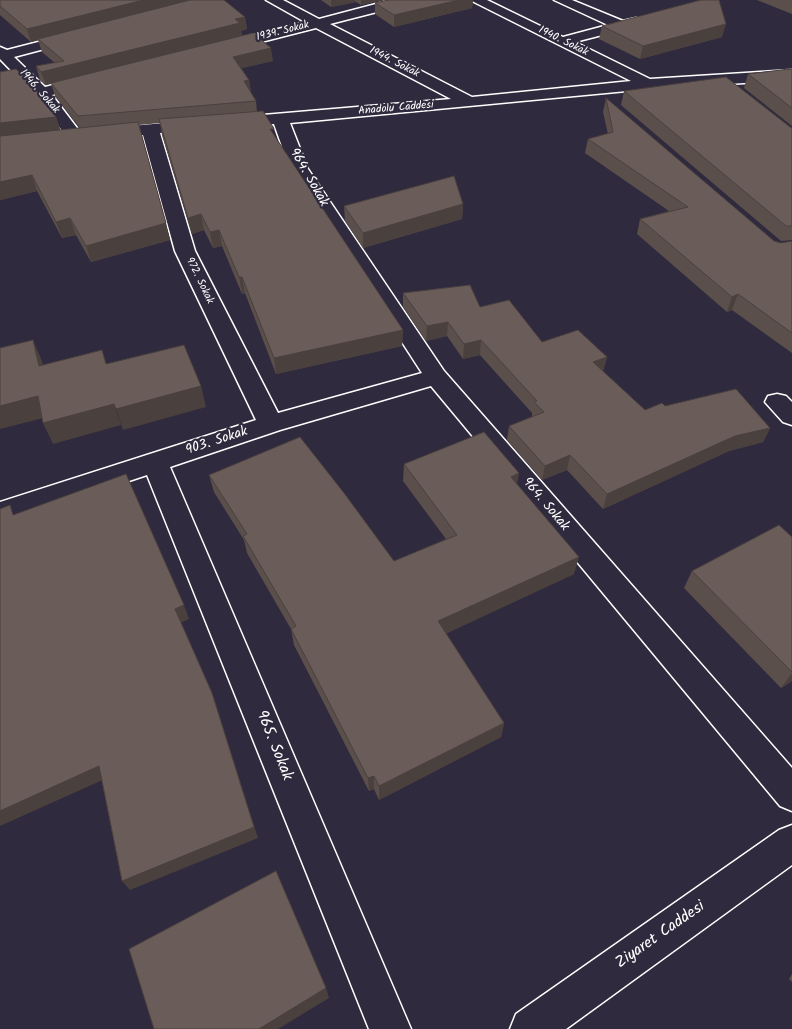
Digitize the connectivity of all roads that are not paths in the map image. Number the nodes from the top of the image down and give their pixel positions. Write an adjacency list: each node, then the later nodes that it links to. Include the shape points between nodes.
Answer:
1 (273, 0): 6 (street, 1944. Sokak)
2 (407, 0): 6 (street, 1939. Sokak)
3 (477, 0): 9 (street, 1940. Sokak)
4 (561, 0): 7 (street)
5 (649, 19): 7 (street)
6 (317, 24): 10 (street, 1939. Sokak); 19 (street, 1944. Sokak)
7 (622, 26): 9 (street)
8 (91, 32): 11 (street)
9 (563, 41): 15 (street, 1940. Sokak)
10 (203, 52)
11 (3, 53): 17 (street, 1946. Sokak)
12 (792, 74): 14 (street, Anadolu Caddesi)
13 (99, 78): 17 (street)
14 (721, 80): 15 (street, Anadolu Caddesi); 18 (street)
15 (648, 84): 16 (street, Anadolu Caddesi)
16 (592, 91): 19 (street, Anadolu Caddesi); 20 (street)
17 (42, 93): 25 (street, 1946. Sokak)
18 (742, 97)
19 (470, 102): 21 (street, Anadolu Caddesi)
20 (606, 104)
21 (280, 119): 22 (street, Anadolu Caddesi); 27 (street, 964. Sokak, via 299,169)
22 (243, 122)
23 (215, 124): 24 (street)
24 (150, 129): 25 (street); 28 (street, 972. Sokak, via 185,252)
25 (75, 136): 26 (street)
26 (56, 138)
27 (436, 377): 28 (street, 903. Sokak); 31 (street, 964. Sokak)
28 (270, 424): 29 (street, 903. Sokak)
29 (155, 462): 30 (street, 903. Sokak); 33 (street, 965. Sokak)
30 (0, 513)
31 (792, 794)
32 (792, 843): 34 (street, Ziyaret Caddesi)
33 (390, 1029)
34 (531, 1029)

